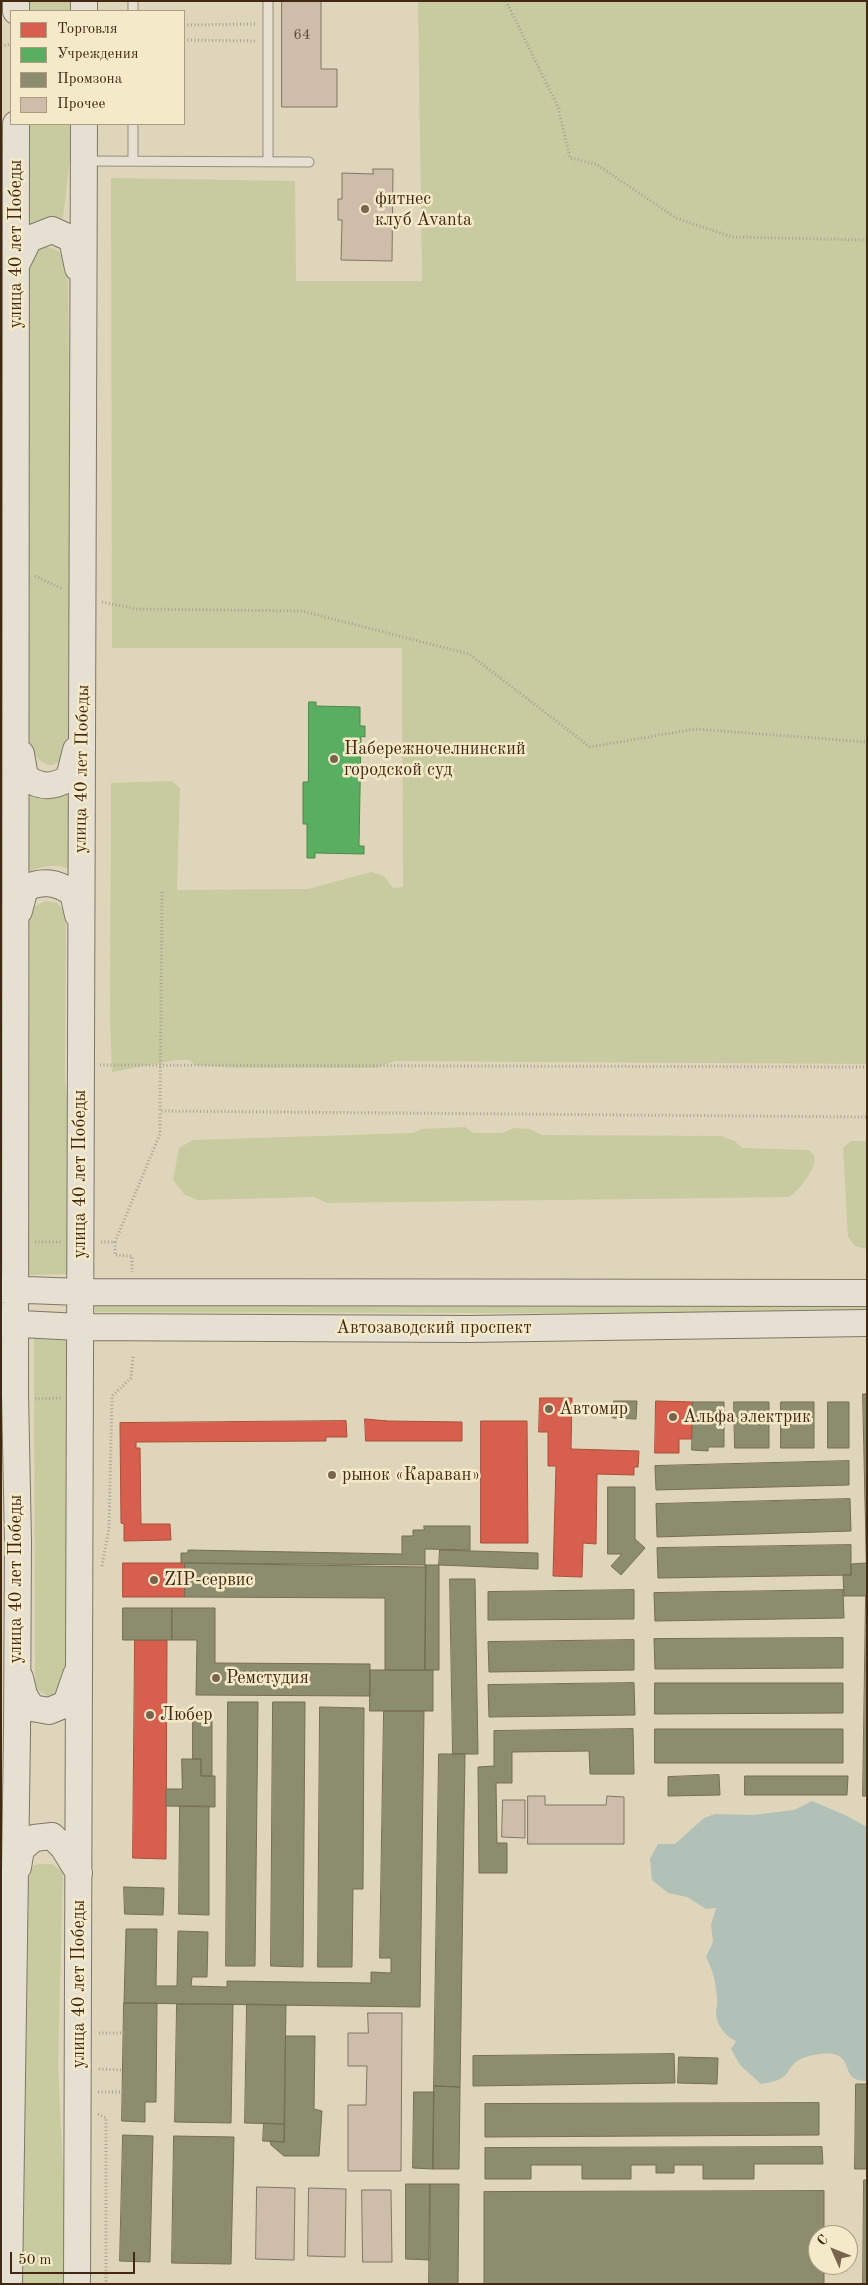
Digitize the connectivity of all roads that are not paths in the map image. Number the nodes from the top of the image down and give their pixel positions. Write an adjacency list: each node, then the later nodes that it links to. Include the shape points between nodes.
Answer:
1 (268, 1): 7 (lane)
2 (16, 125): 9 (street, улица 40 лет Победы, via 13,180)
3 (84, 125): 5 (street, улица 40 лет Победы)
4 (133, 125): 6 (lane)
5 (84, 161): 6 (lane); 10 (street, улица 40 лет Победы)
6 (133, 161): 7 (lane)
7 (268, 162): 8 (lane)
8 (310, 162)
9 (16, 266): 10 (street, via 29,239 52,230 72,239); 11 (street, улица 40 лет Победы)
10 (83, 288): 12 (street, улица 40 лет Победы)
11 (16, 724): 12 (street, via 25,777 46,787 69,778); 13 (street, улица 40 лет Победы)
12 (82, 724): 14 (street, улица 40 лет Победы)
13 (13, 911): 14 (street, via 25,888 49,882 62,885 73,893); 15 (street, улица 40 лет Победы)
14 (81, 925): 16 (street, улица 40 лет Победы)
15 (9, 1290): 16 (street, Автозаводский проспект); 18 (street, улица 40 лет Победы)
16 (80, 1292): 17 (street, Автозаводский проспект); 20 (street, улица 40 лет Победы)
17 (867, 1293)
18 (9, 1324): 20 (street, Автозаводский проспект); 21 (street, улица 40 лет Победы, via 18,1542)
19 (867, 1324): 20 (street, Автозаводский проспект, via 469,1329)
20 (80, 1327): 22 (street, улица 40 лет Победы)
21 (16, 1666): 22 (street, via 24,1696 32,1708 49,1711 66,1704); 24 (street, улица 40 лет Победы)
22 (79, 1667): 23 (street, улица 40 лет Победы)
23 (79, 1873): 24 (street, via 63,1846 52,1836 34,1838 21,1849); 27 (street, улица 40 лет Победы)
24 (14, 1889): 25 (street, улица 40 лет Победы)
25 (5, 2182): 26 (street, улица 40 лет Победы)
26 (9, 2284)
27 (78, 2284)

